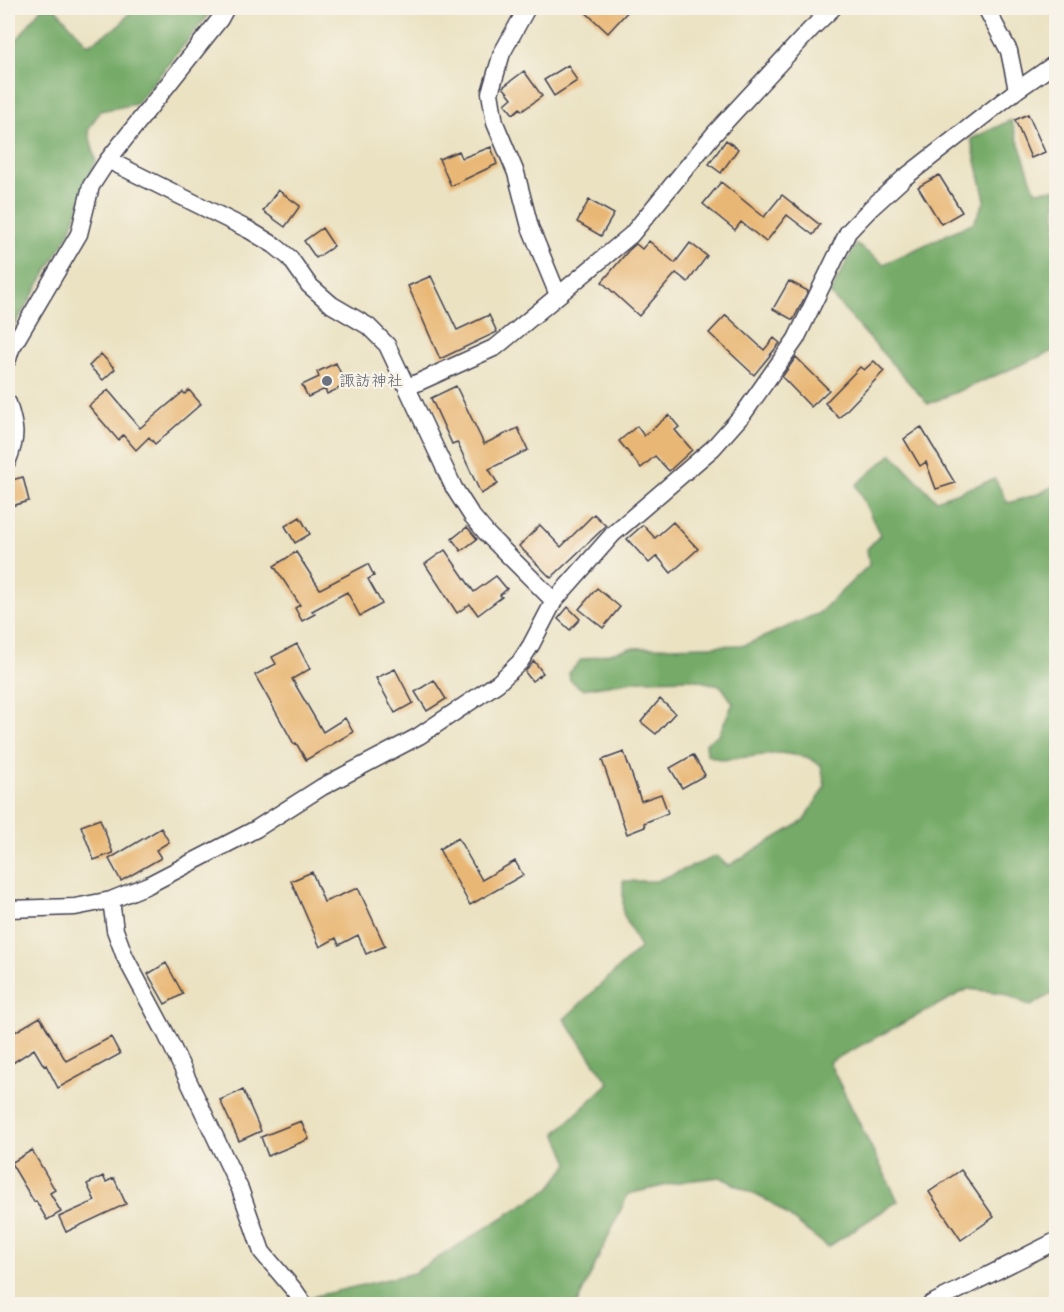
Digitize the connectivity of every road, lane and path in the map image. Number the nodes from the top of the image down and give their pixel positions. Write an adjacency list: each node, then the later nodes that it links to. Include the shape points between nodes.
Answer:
1 (226, 8): 7 (street)
2 (527, 8): 8 (street, via 502,53 490,93 495,123 516,173 530,227)
3 (833, 8): 8 (street, via 714,134 631,235)
4 (986, 8): 6 (street, via 1009,51)
5 (1056, 63): 6 (street)
6 (1017, 90): 13 (street, via 904,178 848,232 796,339 744,413 713,448 613,534)
7 (108, 160): 9 (street, via 91,186 79,234); 10 (street, via 249,230 290,258 309,285 332,305 368,326 387,345)
8 (558, 295): 10 (street, via 495,347)
9 (8, 359)
10 (408, 387): 13 (street, via 449,477 472,516)
11 (8, 403): 12 (street, via 16,428)
12 (8, 460)
13 (554, 601): 14 (street, via 520,662 453,715 322,787 256,829)
14 (111, 900): 15 (street, via 75,907); 17 (street, via 124,957 166,1034 240,1189 261,1252)
15 (8, 909)
16 (1056, 1241): 18 (street)
17 (304, 1305)
18 (930, 1305)

